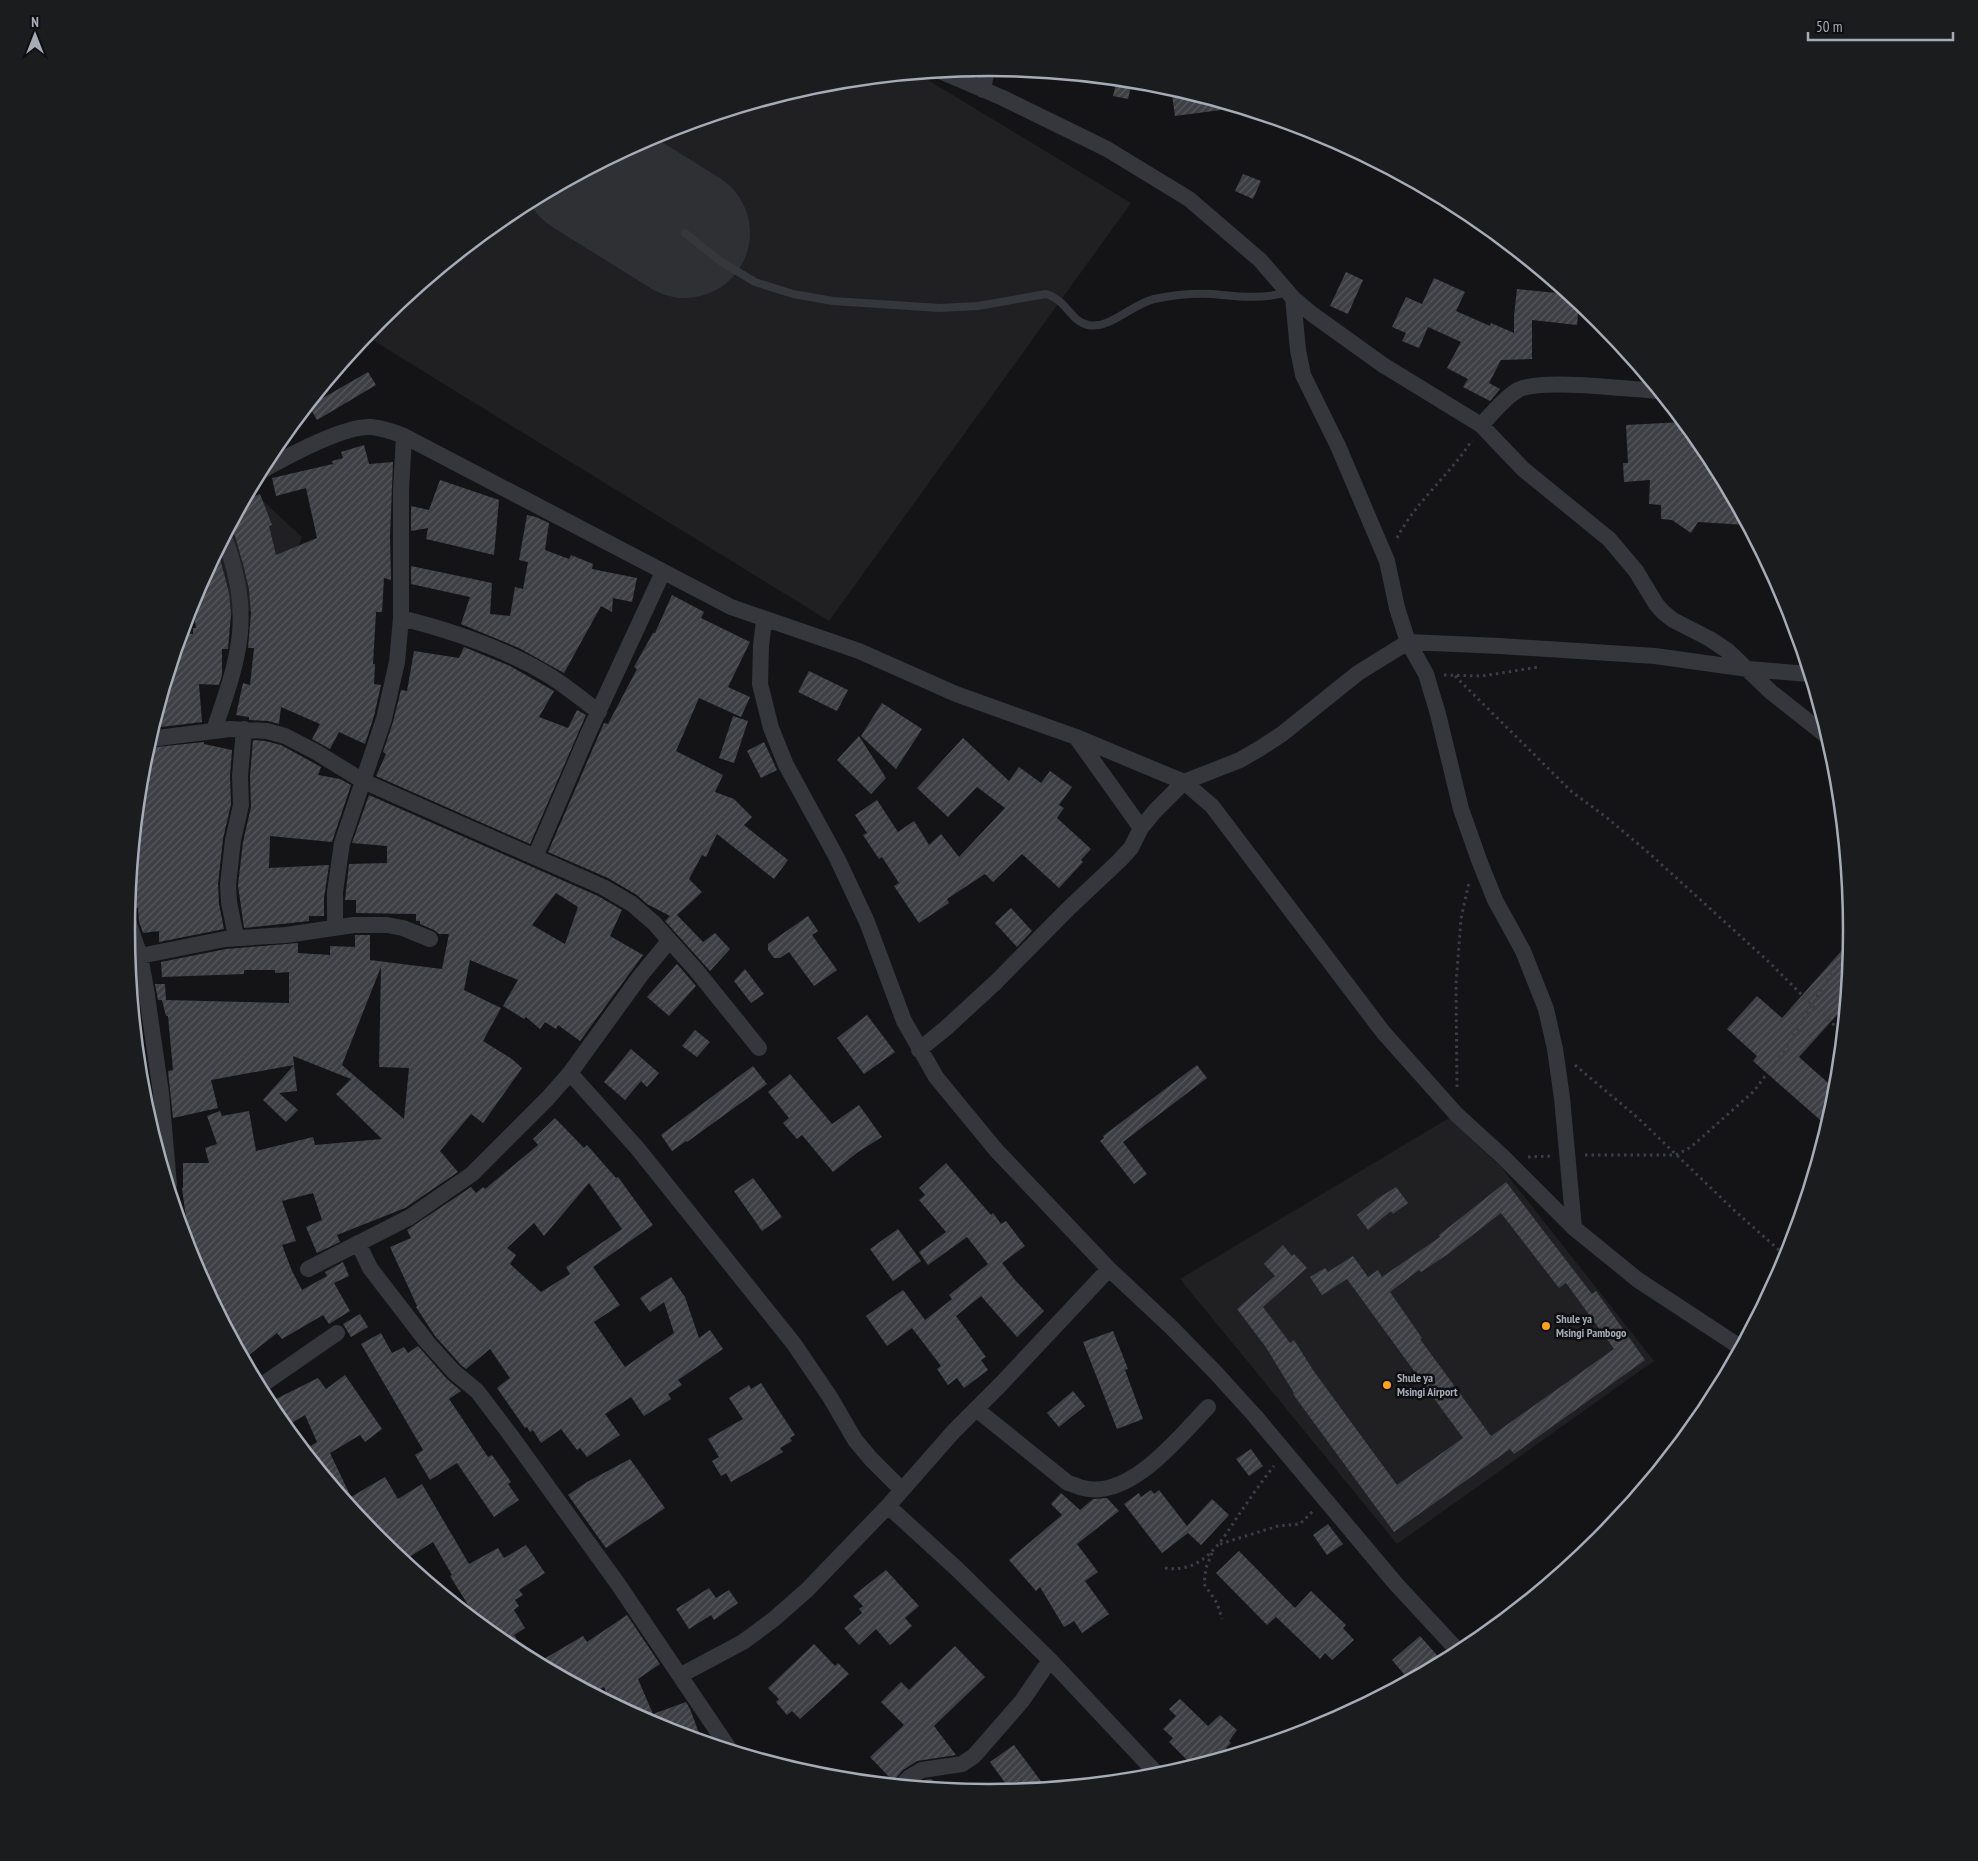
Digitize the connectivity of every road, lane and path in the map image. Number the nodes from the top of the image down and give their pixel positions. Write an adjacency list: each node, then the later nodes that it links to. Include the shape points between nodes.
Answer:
1 (986, 76): 3 (street)
2 (954, 77): 3 (street)
3 (983, 90): 5 (street, via 1107,149 1174,190 1260,260)
4 (685, 233): 5 (lane, via 720,261 755,282 792,294 833,301 940,308 978,306 1046,294 1063,303 1078,321 1096,326 1108,323 1149,300 1177,294)
5 (1290, 295): 7 (street, via 1383,365); 11 (street, via 1303,375 1338,446)
6 (1650, 390): 7 (street, via 1531,385 1509,397)
7 (1481, 425): 11 (path, via 1461,456 1407,519); 17 (street, via 1523,469 1609,539 1663,612 1728,651)
8 (404, 436): 9 (street, via 370,427 348,430); 12 (street); 13 (street)
9 (273, 465)
10 (226, 547): 23 (street, via 238,584 242,628 229,687)
11 (1387, 561): 15 (street, via 1396,608)
12 (663, 572): 14 (street); 21 (street)
13 (401, 618): 21 (street, via 495,648 550,676); 27 (street, via 397,662 384,719)
14 (764, 620): 25 (street, via 859,651 956,694); 44 (street, via 760,684 770,728 841,866)
15 (1408, 642): 17 (street, via 1654,656); 18 (street); 28 (street, via 1358,673 1259,750)
16 (1542, 667): 20 (path, via 1482,676)
17 (1748, 669): 19 (street); 24 (street)
18 (1426, 674): 20 (path); 31 (street, via 1461,809)
19 (1803, 674)
20 (1455, 676): 40 (path, via 1572,792 1650,854)
21 (599, 712): 30 (street)
22 (244, 729): 23 (street); 27 (street, via 285,736); 33 (street, via 240,805 228,885)
23 (214, 730): 26 (street)
24 (1819, 730)
25 (1076, 737): 28 (street); 29 (street)
26 (157, 738)
27 (363, 781): 30 (street); 32 (street, via 342,843 335,892)
28 (1184, 782): 29 (street); 46 (street, via 1212,806 1383,1032)
29 (1141, 828): 44 (street, via 1131,848 1119,861 996,982)
30 (535, 857): 35 (street, via 603,887 632,904)
31 (1479, 860): 43 (street, via 1536,983); 46 (path, via 1467,887 1461,919 1456,984)
32 (335, 927): 33 (street); 34 (street, via 387,925)
33 (236, 937): 37 (street)
34 (430, 939)
35 (670, 941): 42 (street); 45 (street, via 641,975)
36 (135, 943): 37 (street)
37 (140, 956): 39 (street); 50 (street, via 161,1093)
38 (1842, 958): 40 (path)
39 (136, 963)
40 (1812, 1005): 41 (path); 47 (path, via 1784,1051 1754,1091 1690,1147)
41 (1837, 1028)
42 (759, 1048)
43 (1555, 1049): 47 (path); 48 (street)
44 (919, 1050): 55 (street, via 936,1077 996,1150)
45 (570, 1073): 52 (street, via 472,1174 410,1217); 62 (street, via 638,1149 794,1344 855,1440)
46 (1457, 1115): 49 (street)
47 (1676, 1154): 48 (path); 53 (path)
48 (1566, 1156): 49 (path); 51 (street)
49 (1503, 1157): 51 (street)
50 (167, 1162)
51 (1574, 1228): 57 (street, via 1638,1280)
52 (358, 1243): 54 (street); 71 (street, via 378,1280 427,1342 495,1413)
53 (1781, 1250)
54 (308, 1269)
55 (1109, 1269): 60 (street); 61 (street, via 1216,1373)
56 (338, 1333): 58 (street)
57 (1736, 1344)
58 (265, 1383)
59 (1208, 1407): 60 (street, via 1139,1474 1121,1484 1102,1489 1084,1489 1068,1483)
60 (976, 1410): 62 (street)
61 (1285, 1452): 63 (street); 65 (path)
62 (902, 1490): 64 (street)
63 (1324, 1498): 65 (path, via 1300,1524 1278,1526); 69 (street)
64 (888, 1506): 70 (street); 71 (street, via 807,1590 774,1619 743,1642)
65 (1220, 1544): 66 (path)
66 (1212, 1552): 67 (path, via 1186,1567); 68 (path, via 1204,1584 1217,1603)
67 (1165, 1568)
68 (1222, 1619)
69 (1454, 1647)
70 (1050, 1660): 73 (street); 74 (street, via 1022,1701 974,1756 962,1764 922,1770)
71 (681, 1675): 72 (street)
72 (725, 1742)
73 (1152, 1769)
74 (907, 1780)

